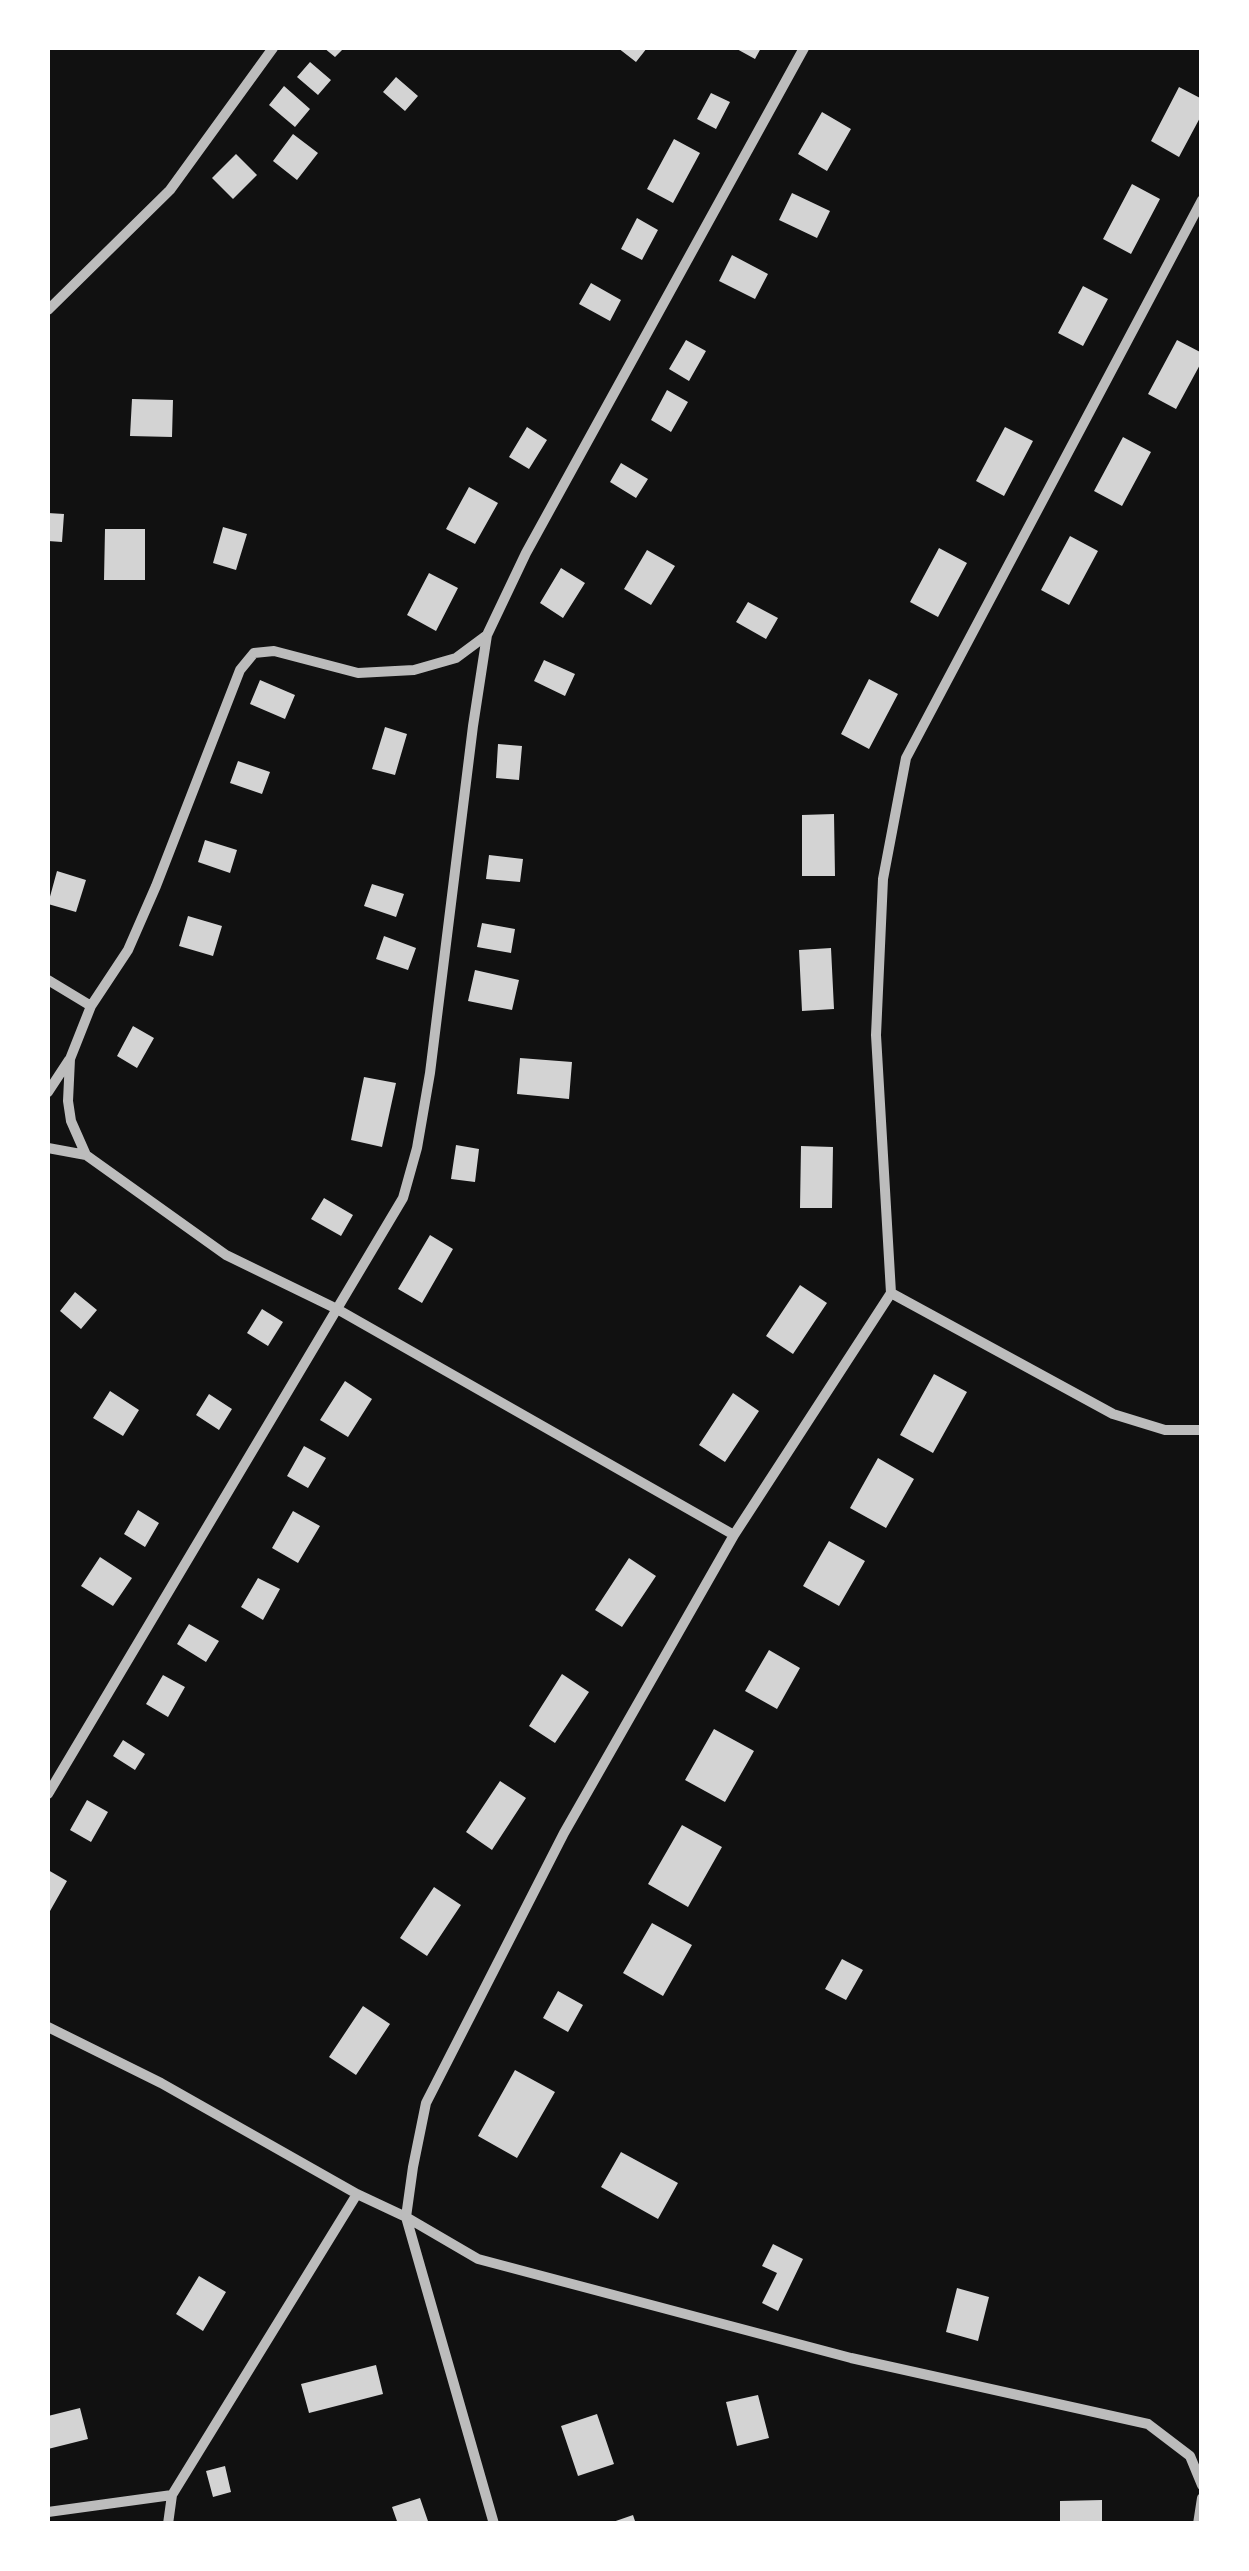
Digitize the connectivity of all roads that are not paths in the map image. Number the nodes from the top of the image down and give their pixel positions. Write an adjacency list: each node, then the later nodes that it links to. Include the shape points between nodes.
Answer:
1 (274, 48): 4 (street, via 170,190)
2 (804, 48): 5 (street)
3 (1202, 200): 12 (street, via 906,758 882,878 876,1036)
4 (48, 310)
5 (487, 636): 7 (street, via 456,658 414,670 358,674 274,651 254,653 240,670 128,950); 13 (street, via 417,1148 403,1198)
6 (48, 980): 7 (street)
7 (91, 1006): 8 (street)
8 (70, 1059): 9 (street); 11 (street, via 71,1121)
9 (48, 1092)
10 (48, 1148): 11 (street)
11 (86, 1156): 13 (street, via 226,1256)
12 (891, 1294): 14 (street, via 1113,1414 1165,1430); 15 (street)
13 (338, 1309): 15 (street); 16 (street)
14 (1202, 1430)
15 (734, 1536): 19 (street, via 564,1833 426,2102)
16 (48, 1794)
17 (48, 2026): 18 (street)
18 (357, 2194): 19 (street); 21 (street)
19 (406, 2218): 20 (street, via 478,2260 851,2358 1148,2424 1190,2456); 25 (street)
20 (1202, 2484)
21 (172, 2495): 23 (street); 24 (street)
22 (1202, 2498): 26 (street)
23 (48, 2512)
24 (168, 2524)
25 (494, 2524)
26 (1198, 2524)

